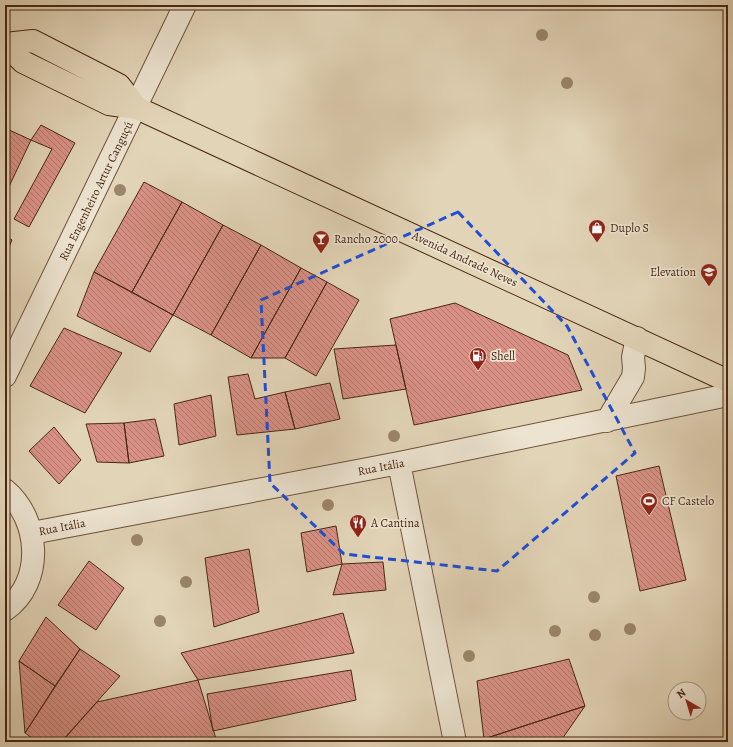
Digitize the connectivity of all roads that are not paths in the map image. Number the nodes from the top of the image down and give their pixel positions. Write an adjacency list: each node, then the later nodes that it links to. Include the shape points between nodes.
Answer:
1 (185, 5): 3 (street, Rua Engenheiro Artur Canguçú)
2 (5, 44): 3 (main road, Avenida Andrade Neves, via 23,62 109,104)
3 (136, 108): 4 (main road, Avenida Andrade Neves); 5 (street, Rua Engenheiro Artur Canguçú)
4 (637, 338): 6 (main road, Avenida Andrade Neves); 8 (street, via 633,377)
5 (5, 376)
6 (728, 381)
7 (728, 395): 8 (street, Rua Itália)
8 (607, 421): 9 (street, Rua Itália)
9 (399, 463): 11 (street, Rua Itália); 13 (street)
10 (5, 490): 11 (street, via 25,514)
11 (32, 533): 12 (street, via 34,553 30,574 22,592)
12 (5, 610)
13 (455, 742)

